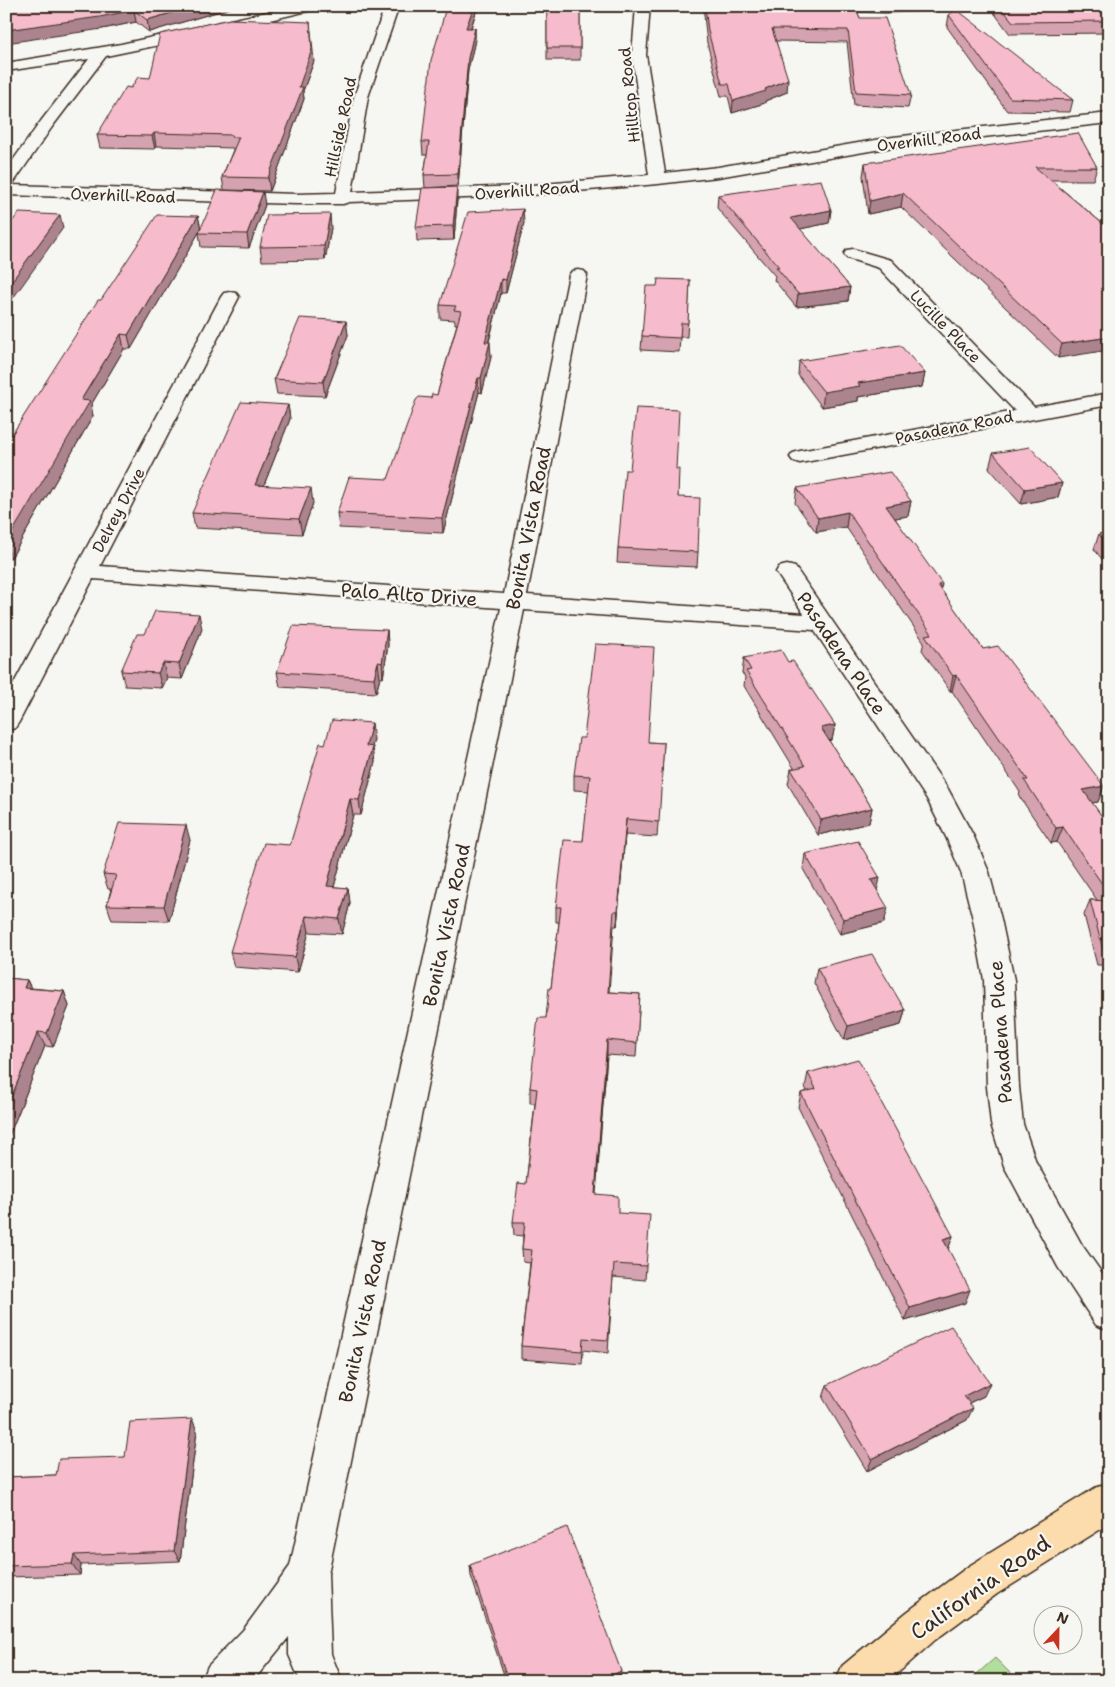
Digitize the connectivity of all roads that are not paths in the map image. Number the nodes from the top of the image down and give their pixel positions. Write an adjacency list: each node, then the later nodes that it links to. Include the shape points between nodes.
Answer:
1 (311, 6): 7 (street, via 230,26)
2 (392, 6): 13 (street, Hillside Road, via 361,97)
3 (643, 6): 10 (street, Hilltop Road, via 639,55)
4 (812, 6): 6 (street)
5 (940, 6): 6 (street)
6 (922, 7)
7 (102, 51): 8 (street); 11 (street)
8 (6, 67)
9 (1109, 118): 10 (street, Overhill Road, via 893,142)
10 (658, 180): 13 (street, Overhill Road, via 520,191)
11 (6, 182)
12 (6, 190): 13 (street, Overhill Road, via 202,198)
13 (343, 198)
14 (853, 254): 18 (street, Lucille Place, via 885,264)
15 (578, 275): 22 (street, Bonita Vista Road)
16 (230, 297): 20 (street, Delrey Drive)
17 (1109, 400): 18 (street, Pasadena Road)
18 (1029, 413): 19 (street, Pasadena Road)
19 (800, 457)
20 (85, 572): 22 (street, Palo Alto Drive); 24 (street, Delrey Drive)
21 (787, 572): 23 (street, Pasadena Place)
22 (514, 600): 23 (street, Palo Alto Drive); 27 (street, Bonita Vista Road)
23 (821, 623): 25 (street, Pasadena Place, via 939,796 975,872 1000,980 1007,1124 1021,1166 1070,1256)
24 (6, 722)
25 (1109, 1313)
26 (1109, 1502): 30 (main road, California Road, via 983,1580 921,1626)
27 (308, 1574): 28 (street, Bonita Vista Road, via 273,1625 240,1667); 29 (street, Bonita Vista Road, via 310,1655)
28 (224, 1681)
29 (321, 1681)
30 (857, 1681)

